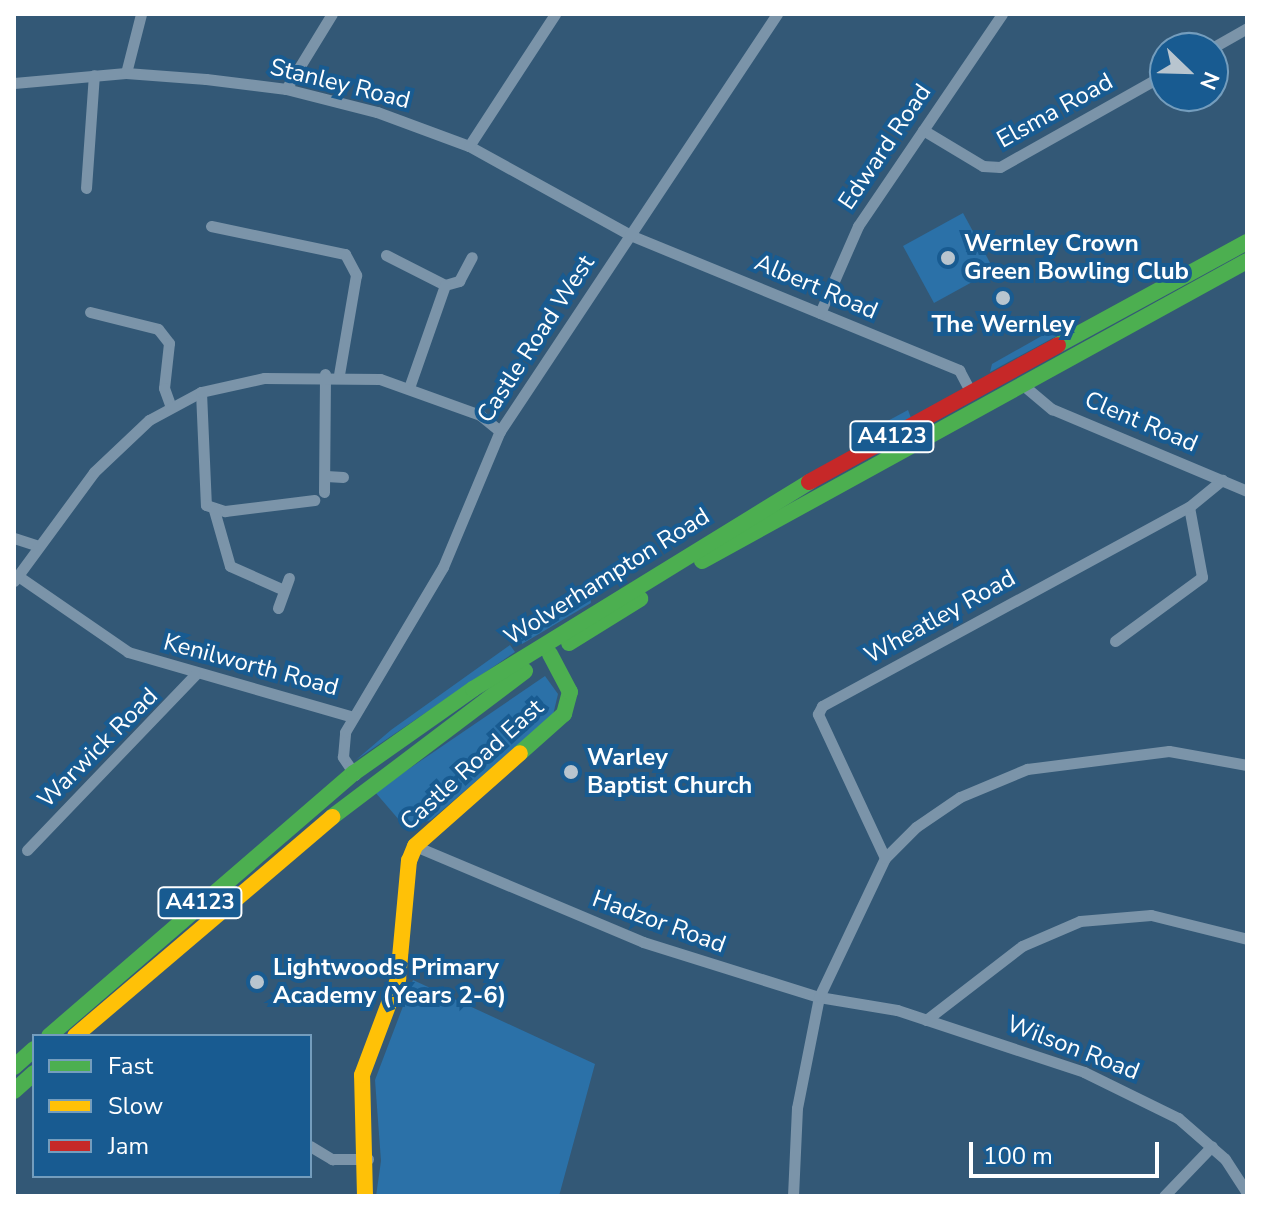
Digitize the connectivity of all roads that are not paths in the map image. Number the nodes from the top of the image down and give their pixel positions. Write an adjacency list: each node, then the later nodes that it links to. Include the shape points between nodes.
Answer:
1 (141, 14): 8 (street)
2 (332, 14): 12 (street)
3 (555, 14): 14 (street)
4 (777, 14): 17 (street, Castle Road West)
5 (1002, 14): 13 (street, Edward Road)
6 (1247, 28): 7 (street)
7 (1229, 38)
8 (126, 73): 9 (street, Stanley Road); 12 (street, Stanley Road)
9 (94, 75): 10 (street, Stanley Road); 15 (street)
10 (14, 83)
11 (1149, 83): 13 (street, Elsma Road, via 1000,167 983,166)
12 (286, 89): 14 (street, Stanley Road)
13 (923, 130): 24 (street, Edward Road, via 858,226)
14 (469, 146): 17 (street, Stanley Road)
15 (86, 188)
16 (211, 226): 26 (street, via 345,254 356,275)
17 (630, 235): 24 (street, Albert Road); 32 (street, Castle Road West)
18 (1247, 242): 30 (main road, Wolverhampton Road / A4123)
19 (386, 255): 22 (street)
20 (472, 257): 22 (street, via 459,281)
21 (1247, 261): 28 (main road, Wolverhampton Road / A4123)
22 (445, 285): 27 (street)
23 (90, 312): 31 (street, via 158,329 169,343 164,388)
24 (820, 313): 30 (street, Albert Road, via 959,370)
25 (325, 374): 26 (street); 29 (street); 33 (street)
26 (339, 374): 27 (street)
27 (410, 385): 32 (street)
28 (1023, 385): 30 (main road); 35 (street, Clent Road, via 1052,409); 48 (main road, Wolverhampton Road / A4123)
29 (201, 392): 31 (street); 40 (street, via 207,451 201,495)
30 (972, 394): 48 (main road, Wolverhampton Road / A4123, via 818,476)
31 (171, 407): 42 (street, via 94,472)
32 (500, 431): 50 (street, Castle Road West, via 443,567)
33 (326, 476): 34 (street); 37 (street)
34 (343, 477)
35 (1222, 480): 36 (street, Clent Road); 39 (street, Wheatley Road)
36 (1247, 491)
37 (324, 492)
38 (314, 500): 40 (street)
39 (1189, 507): 47 (street, via 1202,577); 56 (street, Wheatley Road, via 822,706 818,714)
40 (214, 510): 45 (street, via 230,566)
41 (14, 538): 42 (street)
42 (39, 546): 44 (street)
43 (289, 578): 45 (street)
44 (16, 579): 49 (street, Kenilworth Road, via 100,638)
45 (284, 590): 46 (street)
46 (278, 608)
47 (1115, 641)
48 (547, 649): 52 (main road, Wolverhampton Road / A4123); 53 (main road, Wolverhampton Road / A4123); 54 (main road, Castle Road East, via 570,692 564,714)
49 (195, 675): 50 (street, Kenilworth Road); 55 (street, Warwick Road)
50 (353, 717): 52 (street, Castle Road West, via 342,744)
51 (1247, 765): 56 (street, via 1169,751 1027,769 960,797)
52 (354, 773): 53 (street, Castle Road West); 61 (main road, Wolverhampton Road / A4123)
53 (367, 787): 62 (main road, Wolverhampton Road / A4123)
54 (415, 846): 58 (street, Hadzor Road, via 643,942); 69 (main road, Castle Road East, via 398,979 362,1075)
55 (27, 850)
56 (885, 858): 58 (street)
57 (1247, 939): 60 (street, via 1151,915 1080,921 1022,946)
58 (819, 997): 59 (street, Hadzor Road); 72 (street, via 797,1108)
59 (897, 1010): 60 (street, Wilson Road)
60 (926, 1020): 67 (street, Wilson Road, via 1122,1088)
61 (51, 1034)
62 (77, 1034)
63 (32, 1051): 64 (main road)
64 (14, 1067)
65 (32, 1075): 66 (main road)
66 (14, 1091)
67 (1212, 1146): 70 (street, Wilson Road); 73 (street)
68 (312, 1147): 69 (street, via 332,1159)
69 (368, 1159): 71 (main road, Castle Road East)
70 (1247, 1193)
71 (365, 1196)
72 (793, 1196)
73 (1164, 1196)

